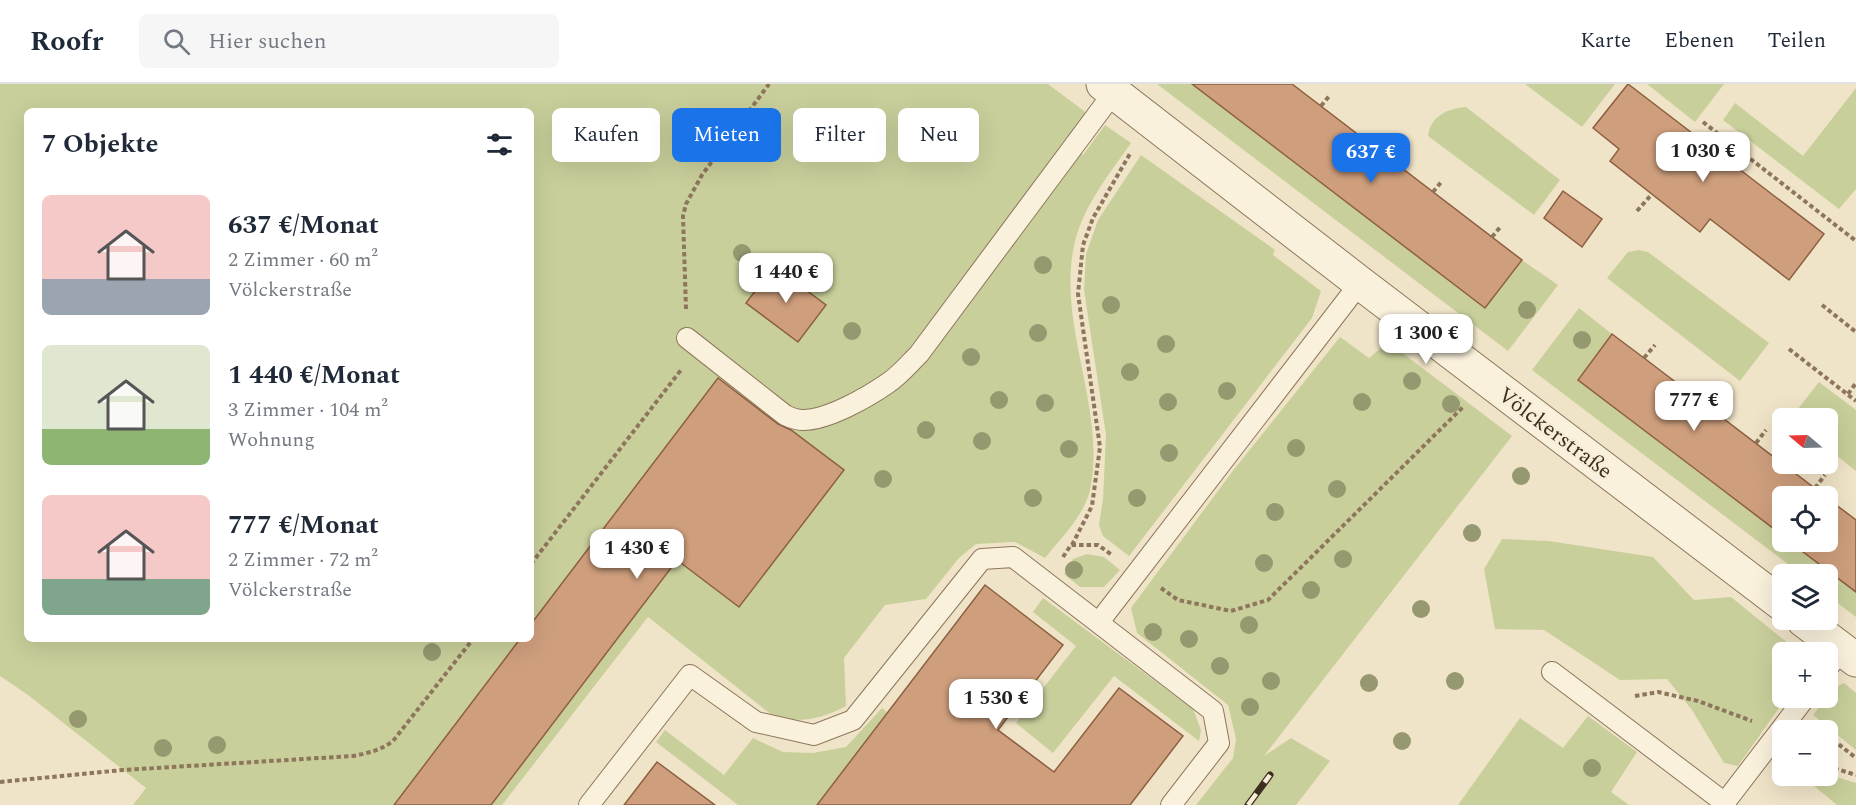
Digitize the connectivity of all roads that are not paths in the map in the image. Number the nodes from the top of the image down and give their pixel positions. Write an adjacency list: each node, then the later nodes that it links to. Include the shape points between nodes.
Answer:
1 (1108, 88): 2 (street, Völckerstraße); 3 (lane, via 918,354 890,382 822,417 795,420)
2 (1360, 283): 4 (street, Völckerstraße); 5 (lane)
3 (687, 338)
4 (1772, 596)
5 (1100, 622): 11 (lane, via 1013,557 981,559 854,720 814,735 756,722 690,675); 12 (lane, via 1213,711 1219,743)
6 (1813, 630): 7 (street)
7 (1842, 659)
8 (1552, 672): 10 (lane)
9 (1797, 708): 10 (lane)
10 (1724, 804)
11 (589, 805)
12 (1171, 805)

